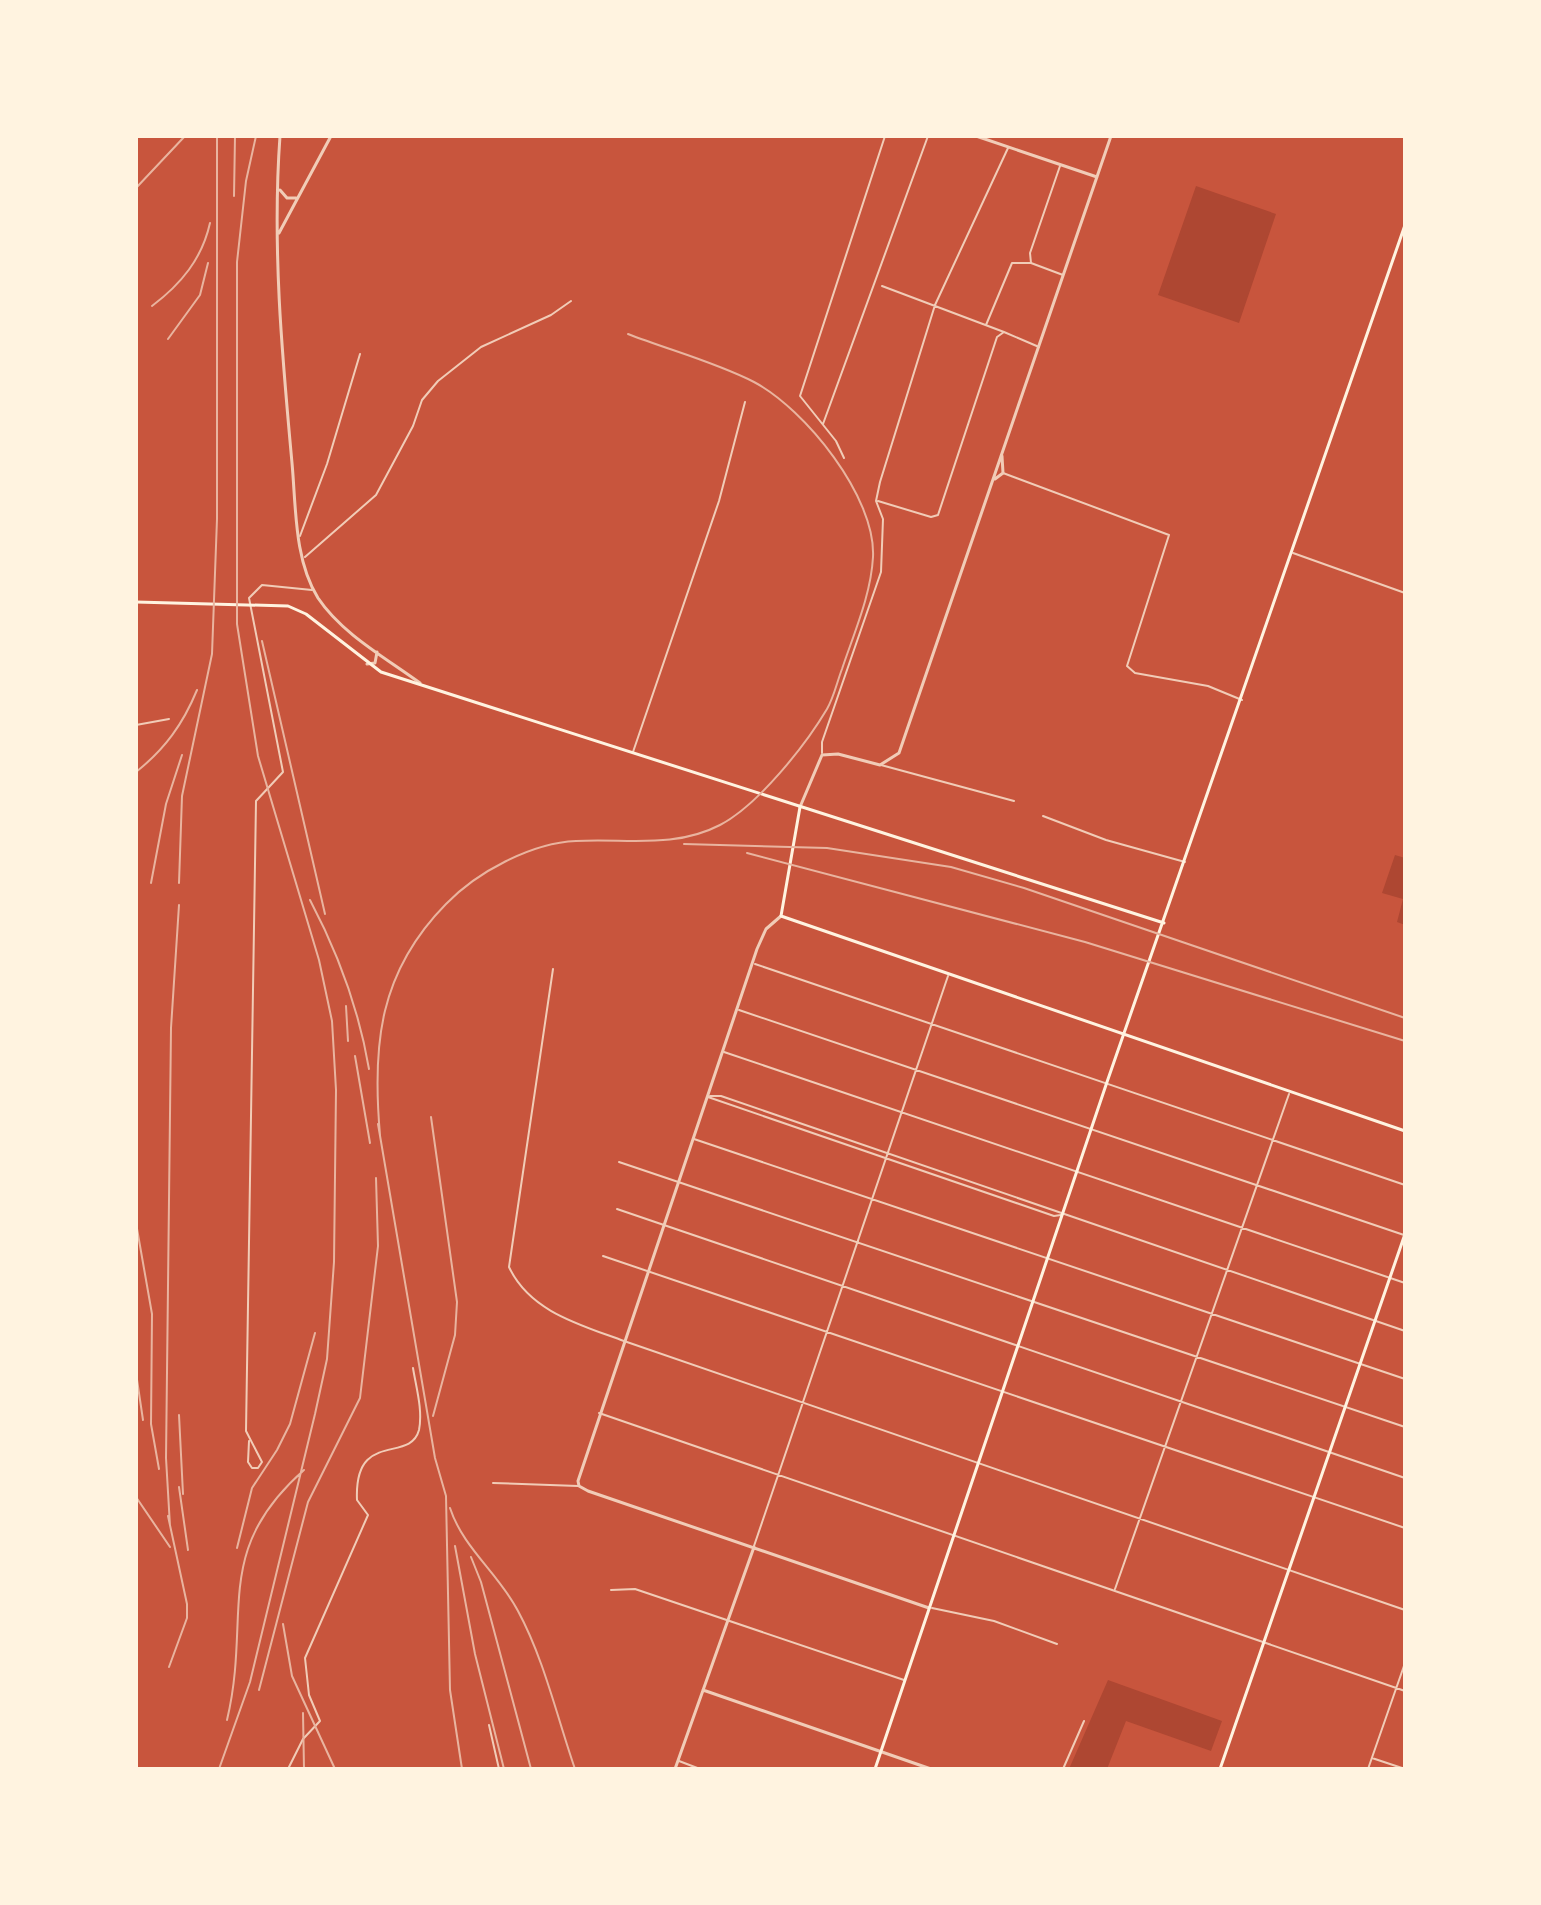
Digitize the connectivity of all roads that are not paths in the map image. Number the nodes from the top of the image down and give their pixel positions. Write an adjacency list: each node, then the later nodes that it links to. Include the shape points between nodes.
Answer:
1 (280, 136): 10 (street)
2 (331, 136): 11 (street)
3 (885, 136): 24 (street, via 801,391 802,401)
4 (928, 136): 24 (street)
5 (977, 136): 7 (street)
6 (1111, 136): 9 (street)
7 (1009, 147): 8 (street); 18 (street)
8 (1061, 165): 9 (street); 14 (street)
9 (1097, 177): 15 (street)
10 (278, 187): 11 (street, via 287,198); 13 (street)
11 (299, 196): 13 (street)
12 (1405, 225): 31 (main road)
13 (277, 237): 30 (street, via 279,330)
14 (1031, 263): 15 (street); 19 (street, via 1007,268)
15 (1065, 275): 21 (street)
16 (882, 286): 18 (street)
17 (571, 301): 32 (street, via 481,347 438,381 422,400 376,495)
18 (935, 305): 19 (street); 29 (street)
19 (986, 325): 20 (street)
20 (1004, 332): 21 (street); 29 (street, via 997,337 938,515)
21 (1040, 347): 25 (street)
22 (360, 354): 30 (street)
23 (745, 402): 42 (street, via 719,501)
24 (823, 424): 26 (street)
25 (1002, 456): 27 (street); 28 (street)
26 (844, 458)
27 (1003, 473): 28 (street); 39 (street, via 1169,535 1127,666 1135,673 1208,686)
28 (995, 479): 44 (street, via 899,753)
29 (876, 501): 43 (street, via 883,519 881,572)
30 (299, 537): 32 (street)
31 (1293, 553): 34 (street); 39 (main road)
32 (303, 559): 33 (street)
33 (313, 590): 36 (street, via 334,618); 105 (street, via 262,585 249,598 283,772 256,801 246,1272)
34 (1405, 593)
35 (136, 602): 37 (main road, via 272,603 306,614)
36 (377, 652): 37 (street, via 375,663); 38 (street)
37 (367, 664): 38 (main road)
38 (423, 685): 42 (main road)
39 (1242, 700): 48 (main road)
40 (169, 719): 41 (street)
41 (136, 725)
42 (633, 753): 46 (main road)
43 (822, 755): 44 (street); 46 (street)
44 (880, 765): 45 (street)
45 (1014, 801)
46 (800, 807): 49 (main road); 50 (main road)
47 (1043, 816): 48 (street)
48 (1185, 862): 50 (main road)
49 (781, 916): 51 (street, via 766,929); 53 (main road)
50 (1164, 923): 56 (main road)
51 (752, 963): 54 (street); 55 (street)
52 (553, 969): 93 (street, via 509,1267 552,1311)
53 (948, 976): 55 (street); 56 (main road)
54 (736, 1009): 57 (street); 58 (street)
55 (932, 1023): 58 (street); 59 (street)
56 (1124, 1036): 59 (main road); 60 (main road)
57 (722, 1051): 61 (street); 62 (street)
58 (915, 1068): 62 (street); 63 (street)
59 (1107, 1082): 63 (main road); 66 (street)
60 (1289, 1093): 64 (main road); 66 (street)
61 (707, 1096): 65 (street); 67 (street, via 721,1096); 68 (street)
62 (900, 1110): 67 (street); 70 (street)
63 (1092, 1127): 70 (main road); 72 (street)
64 (1405, 1131)
65 (692, 1138): 71 (street); 74 (street)
66 (1272, 1138): 72 (street); 73 (street)
67 (887, 1152): 68 (street); 76 (street)
68 (884, 1158): 74 (street); 76 (street)
69 (619, 1162): 71 (street)
70 (1077, 1171): 76 (main road); 78 (street)
71 (677, 1182): 77 (street); 80 (street)
72 (1256, 1183): 78 (street); 79 (street)
73 (1405, 1185)
74 (871, 1199): 80 (street); 82 (street)
75 (617, 1209): 77 (street)
76 (1063, 1215): 82 (main road); 84 (street)
77 (663, 1225): 83 (street); 87 (street)
78 (1240, 1227): 84 (street); 85 (street)
79 (1405, 1235): 85 (main road)
80 (857, 1242): 87 (street); 88 (street)
81 (603, 1256): 83 (street)
82 (1048, 1260): 88 (main road); 89 (street)
83 (648, 1270): 91 (street); 93 (street)
84 (1225, 1270): 89 (street); 90 (street)
85 (1390, 1277): 86 (street); 90 (main road)
86 (1405, 1283)
87 (842, 1284): 91 (street); 94 (street)
88 (1033, 1302): 94 (main road); 95 (street)
89 (1210, 1314): 95 (street); 96 (street)
90 (1374, 1320): 92 (street); 96 (main road)
91 (826, 1331): 99 (street); 100 (street)
92 (1405, 1331)
93 (624, 1341): 100 (street); 103 (street)
94 (1018, 1346): 99 (main road); 101 (street)
95 (1197, 1357): 101 (street); 102 (street)
96 (1359, 1363): 98 (street); 102 (main road)
97 (413, 1368): 136 (street, via 419,1430 407,1445 377,1452 362,1467 357,1500 368,1515 305,1658 309,1695 320,1721 303,1739)
98 (1405, 1379)
99 (1003, 1391): 106 (street); 108 (main road)
100 (802, 1400): 108 (street); 109 (street)
101 (1181, 1402): 106 (street); 107 (street)
102 (1344, 1407): 104 (street); 107 (main road)
103 (599, 1413): 109 (street); 112 (street)
104 (1405, 1427)
105 (249, 1441): 105 (street, via 262,1462 258,1468 248,1462)
106 (1166, 1445): 113 (street); 114 (street)
107 (1328, 1451): 110 (street); 113 (main road)
108 (979, 1461): 114 (street); 116 (main road)
109 (778, 1475): 116 (street); 117 (street)
110 (1405, 1478)
111 (493, 1483): 112 (street)
112 (579, 1486): 117 (street)
113 (1313, 1495): 115 (street); 118 (main road)
114 (1141, 1517): 118 (street); 119 (street)
115 (1405, 1528)
116 (954, 1534): 119 (street); 121 (main road)
117 (754, 1547): 121 (street); 123 (street)
118 (1288, 1567): 122 (street); 124 (main road)
119 (1115, 1589): 124 (street)
120 (611, 1590): 123 (street, via 635,1589)
121 (929, 1608): 125 (street, via 994,1621); 127 (main road)
122 (1405, 1610)
123 (729, 1620): 127 (street); 129 (street)
124 (1263, 1641): 128 (street); 143 (main road)
125 (1057, 1644)
126 (1405, 1663): 128 (street)
127 (905, 1680): 133 (main road)
128 (1397, 1688): 130 (street); 134 (street)
129 (703, 1690): 133 (street); 135 (street)
130 (1405, 1691)
131 (1084, 1721): 142 (street)
132 (489, 1725): 137 (street)
133 (881, 1752): 140 (main road); 141 (street)
134 (1372, 1758): 144 (street); 145 (street)
135 (678, 1761): 138 (street); 139 (street)
136 (288, 1769)
137 (499, 1769)
138 (675, 1769)
139 (700, 1769)
140 (875, 1769)
141 (931, 1769)
142 (1063, 1769)
143 (1220, 1769)
144 (1368, 1769)
145 (1405, 1769)

